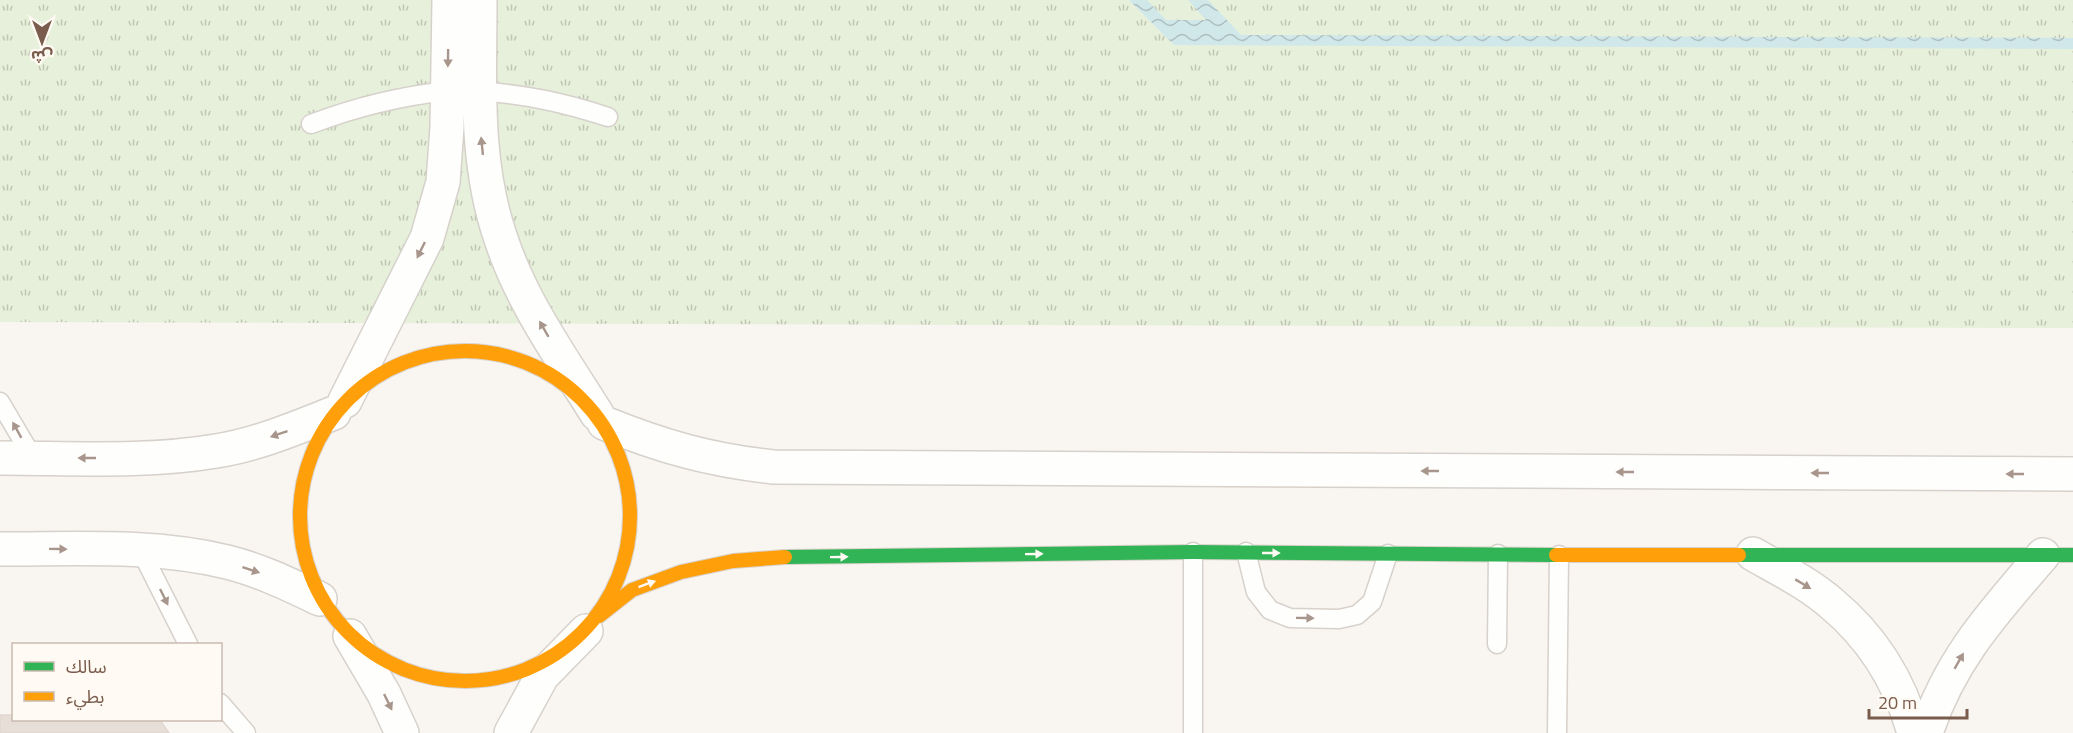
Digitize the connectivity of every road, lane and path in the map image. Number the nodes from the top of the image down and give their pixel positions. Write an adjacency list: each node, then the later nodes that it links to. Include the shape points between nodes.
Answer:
1 (449, 0): 3 (street, one-way to 3)
2 (480, 0): 3 (street)
3 (464, 91): 4 (lane, via 540,98); 5 (lane, via 387,99); 7 (street, one-way to 7, via 447,127 442,182 427,238); 8 (street, one-way to 3, via 523,293 500,238 486,181 480,123)
4 (608, 117)
5 (311, 124)
6 (0, 402): 10 (lane, one-way to 6)
7 (339, 407): 8 (street, via 391,368 445,351 468,352 503,354 555,376); 10 (street, one-way to 10, via 275,435 219,451 161,459); 21 (street, via 310,456 299,504 303,553)
8 (601, 419): 11 (street, one-way to 8, via 783,467 694,455 648,441); 22 (street, via 622,460 632,500 630,541 619,580)
9 (0, 458): 10 (street)
10 (33, 458)
11 (2073, 474)
12 (0, 549): 13 (street, one-way to 13)
13 (140, 549): 21 (street, one-way to 21, via 228,563); 24 (lane, one-way to 24)
14 (1192, 552): 15 (street); 22 (street, one-way to 14, via 632,590 681,572 733,561); 30 (lane)
15 (1246, 552): 16 (street, one-way to 16); 16 (lane, one-way to 16, via 1256,592 1270,610 1290,618 1339,619 1357,615 1372,602)
16 (1388, 554): 17 (street)
17 (1498, 554): 19 (street); 25 (lane)
18 (1753, 554): 19 (street); 20 (street); 32 (street, one-way to 32, via 1810,588 1856,626 1895,682)
19 (1559, 555): 31 (lane)
20 (2058, 555): 33 (street, one-way to 20, via 1944,687 1982,626)
21 (321, 599): 23 (street)
22 (592, 624): 23 (street, via 544,662 495,680 442,681 393,666); 29 (street, via 542,676)
23 (350, 636): 28 (street, one-way to 28)
24 (187, 643)
25 (1497, 644)
26 (222, 705): 27 (lane)
27 (246, 733)
28 (402, 733)
29 (511, 733)
30 (1192, 733)
31 (1557, 733)
32 (1914, 733)
33 (1926, 733)

